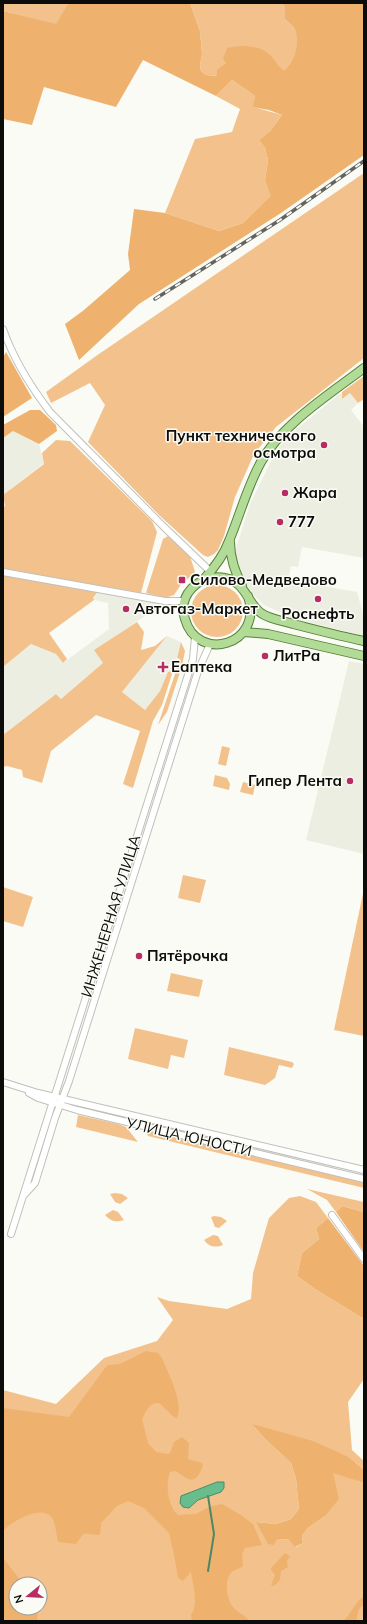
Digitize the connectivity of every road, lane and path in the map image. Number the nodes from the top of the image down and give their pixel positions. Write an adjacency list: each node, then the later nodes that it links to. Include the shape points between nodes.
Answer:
1 (3, 328): 5 (street, via 8,343 50,412)
2 (364, 368): 3 (main road, via 320,401 273,444 260,462)
3 (230, 541): 5 (main road); 7 (main road, via 234,569)
4 (3, 572): 8 (street, via 165,601)
5 (211, 572): 6 (main road)
6 (204, 579): 7 (main road, via 226,578); 8 (main road, via 192,587)
7 (246, 593): 9 (main road, via 251,605 251,614); 11 (main road, via 261,613 278,620)
8 (184, 601): 10 (main road, via 186,624)
9 (244, 632): 12 (main road, via 232,641); 13 (main road, via 268,634)
10 (195, 637): 12 (main road); 16 (street, ИНЖЕНЕРНАЯ УЛИЦА, via 193,659)
11 (364, 641)
12 (210, 644): 15 (street, ИНЖЕНЕРНАЯ УЛИЦА, via 199,668 85,1033)
13 (364, 656)
14 (3, 1082): 16 (street, УЛИЦА ЮНОСТИ)
15 (62, 1098): 16 (street, УЛИЦА ЮНОСТИ); 17 (street, ИНЖЕНЕРНАЯ УЛИЦА); 18 (street, УЛИЦА ЮНОСТИ)
16 (53, 1100): 17 (street, УЛИЦА ЮНОСТИ); 20 (street, ИНЖЕНЕРНАЯ УЛИЦА)
17 (60, 1105): 19 (street, УЛИЦА ЮНОСТИ); 20 (street, ИНЖЕНЕРНАЯ УЛИЦА, via 35,1182)
18 (364, 1170)
19 (364, 1179)
20 (22, 1196): 22 (street, ИНЖЕНЕРНАЯ УЛИЦА)
21 (332, 1215): 23 (street)
22 (11, 1234)
23 (364, 1259)

